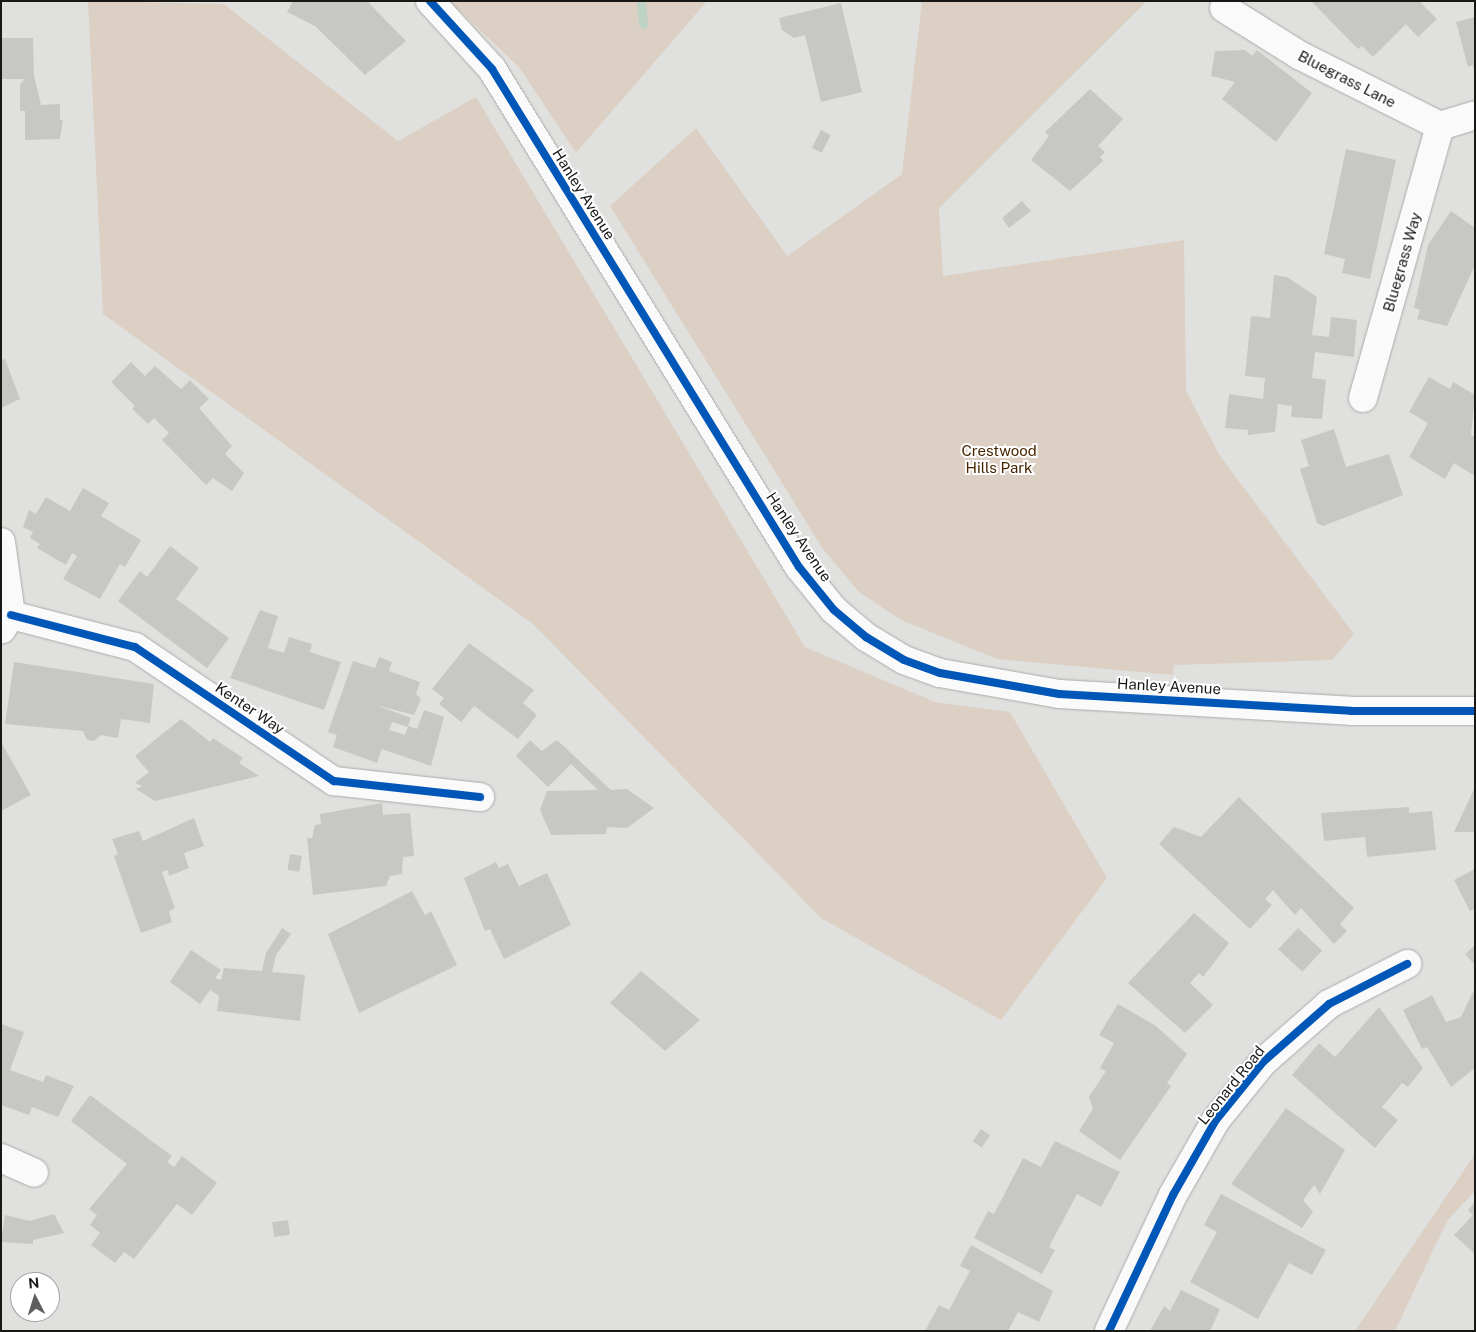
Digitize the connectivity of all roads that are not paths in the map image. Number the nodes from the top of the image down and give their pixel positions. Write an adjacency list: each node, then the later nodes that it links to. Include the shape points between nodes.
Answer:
1 (430, 1): 8 (street, Hanley Avenue, via 492,69 799,568 834,610 866,637 904,660 940,673 987,685 1059,694 1351,710)
2 (1224, 8): 4 (street, Bluegrass Lane, via 1299,55)
3 (1475, 115): 4 (street)
4 (1440, 126): 5 (street, Bluegrass Way)
5 (1364, 398)
6 (1, 542): 7 (street)
7 (6, 622): 9 (street, Kenter Way, via 135,647 334,781)
8 (1475, 711)
9 (480, 797)
10 (1407, 964): 13 (street, Leonard Road, via 1329,1004 1263,1062 1211,1129 1174,1195)
11 (1, 1158): 12 (street)
12 (34, 1173)
13 (1108, 1331)

